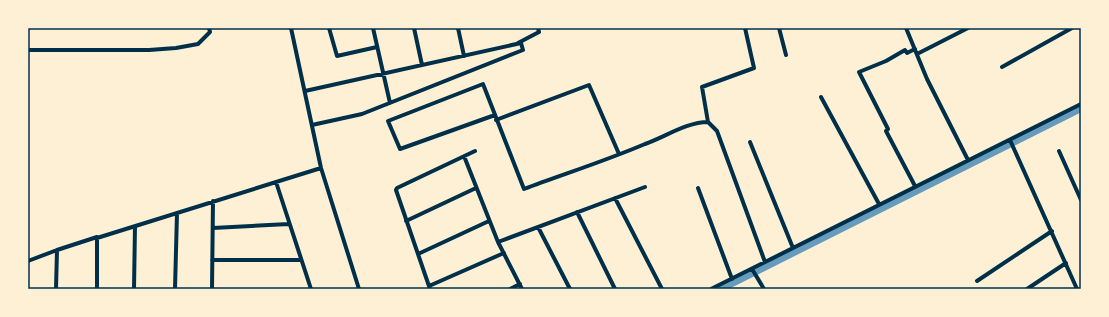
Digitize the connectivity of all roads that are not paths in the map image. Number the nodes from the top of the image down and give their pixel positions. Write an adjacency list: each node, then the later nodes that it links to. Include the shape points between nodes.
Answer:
1 (209, 28): 16 (street, via 210,32 198,44 176,48)
2 (291, 28): 23 (street)
3 (330, 28): 14 (street, via 337,56)
4 (373, 28): 14 (street)
5 (414, 28): 20 (street)
6 (458, 28): 19 (street)
7 (538, 28): 13 (street, via 539,32)
8 (745, 28): 29 (street, via 754,68 702,87)
9 (779, 28): 18 (street)
10 (906, 28): 15 (street)
11 (968, 28): 17 (street)
12 (1072, 28): 21 (street)
13 (518, 43): 19 (street); 25 (street, via 521,43 523,50)
14 (377, 47): 22 (street)
15 (914, 49): 17 (street); 40 (street, via 907,52 906,50 859,72)
16 (28, 50)
17 (917, 54): 37 (street)
18 (786, 55)
19 (464, 56): 20 (street)
20 (422, 65): 22 (street)
21 (1002, 67)
22 (383, 74): 23 (street); 25 (street)
23 (305, 91): 30 (street)
24 (821, 97): 47 (street)
25 (390, 103): 30 (street, via 362,114)
26 (1081, 104): 31 (street)
27 (494, 115): 27 (street, via 483,84 388,121 400,149); 28 (street)
28 (496, 120): 35 (street, via 589,85); 35 (street, via 524,189)
29 (708, 122): 35 (street, via 687,127); 66 (street, via 717,131)
30 (312, 125): 38 (street)
31 (1010, 140): 37 (street); 56 (street)
32 (750, 142): 59 (street)
33 (475, 151): 36 (street)
34 (1059, 151): 45 (street)
35 (619, 154)
36 (464, 156): 42 (street); 50 (street, via 397,188 396,194)
37 (968, 160): 40 (street)
38 (321, 168): 39 (street); 79 (street)
39 (276, 182): 46 (street); 52 (street)
40 (915, 186): 47 (street)
41 (645, 187): 44 (street)
42 (476, 188): 50 (street); 51 (street)
43 (698, 188): 69 (street)
44 (615, 198): 48 (street); 83 (street)
45 (1081, 200)
46 (213, 202): 49 (street); 55 (street)
47 (879, 204): 59 (street)
48 (577, 212): 54 (street); 82 (street)
49 (177, 213): 53 (street); 76 (street)
50 (406, 221): 62 (street)
51 (490, 221): 58 (street); 62 (street)
52 (289, 224): 55 (street); 64 (street)
53 (135, 226): 57 (street); 75 (street)
54 (538, 227): 58 (street); 81 (street)
55 (213, 228): 63 (street)
56 (1052, 231): 67 (street); 70 (street)
57 (100, 237): 60 (street); 74 (street, via 97,238)
58 (498, 242): 61 (street)
59 (793, 248): 66 (street)
60 (57, 250): 65 (street); 73 (street)
61 (504, 253): 71 (street); 72 (street)
62 (418, 254): 71 (street)
63 (212, 260): 64 (street); 77 (street)
64 (301, 260): 78 (street)
65 (28, 261)
66 (765, 262): 68 (street)
67 (1066, 263): 86 (street); 87 (street)
68 (752, 269): 69 (street); 85 (street)
69 (732, 279): 84 (street)
70 (977, 281)
71 (430, 287)
72 (521, 287): 80 (street)
73 (56, 289)
74 (97, 289)
75 (134, 289)
76 (175, 289)
77 (212, 289)
78 (311, 289)
79 (359, 289)
80 (510, 289)
81 (570, 289)
82 (615, 289)
83 (662, 289)
84 (711, 289)
85 (764, 289)
86 (1027, 289)
87 (1077, 289)

